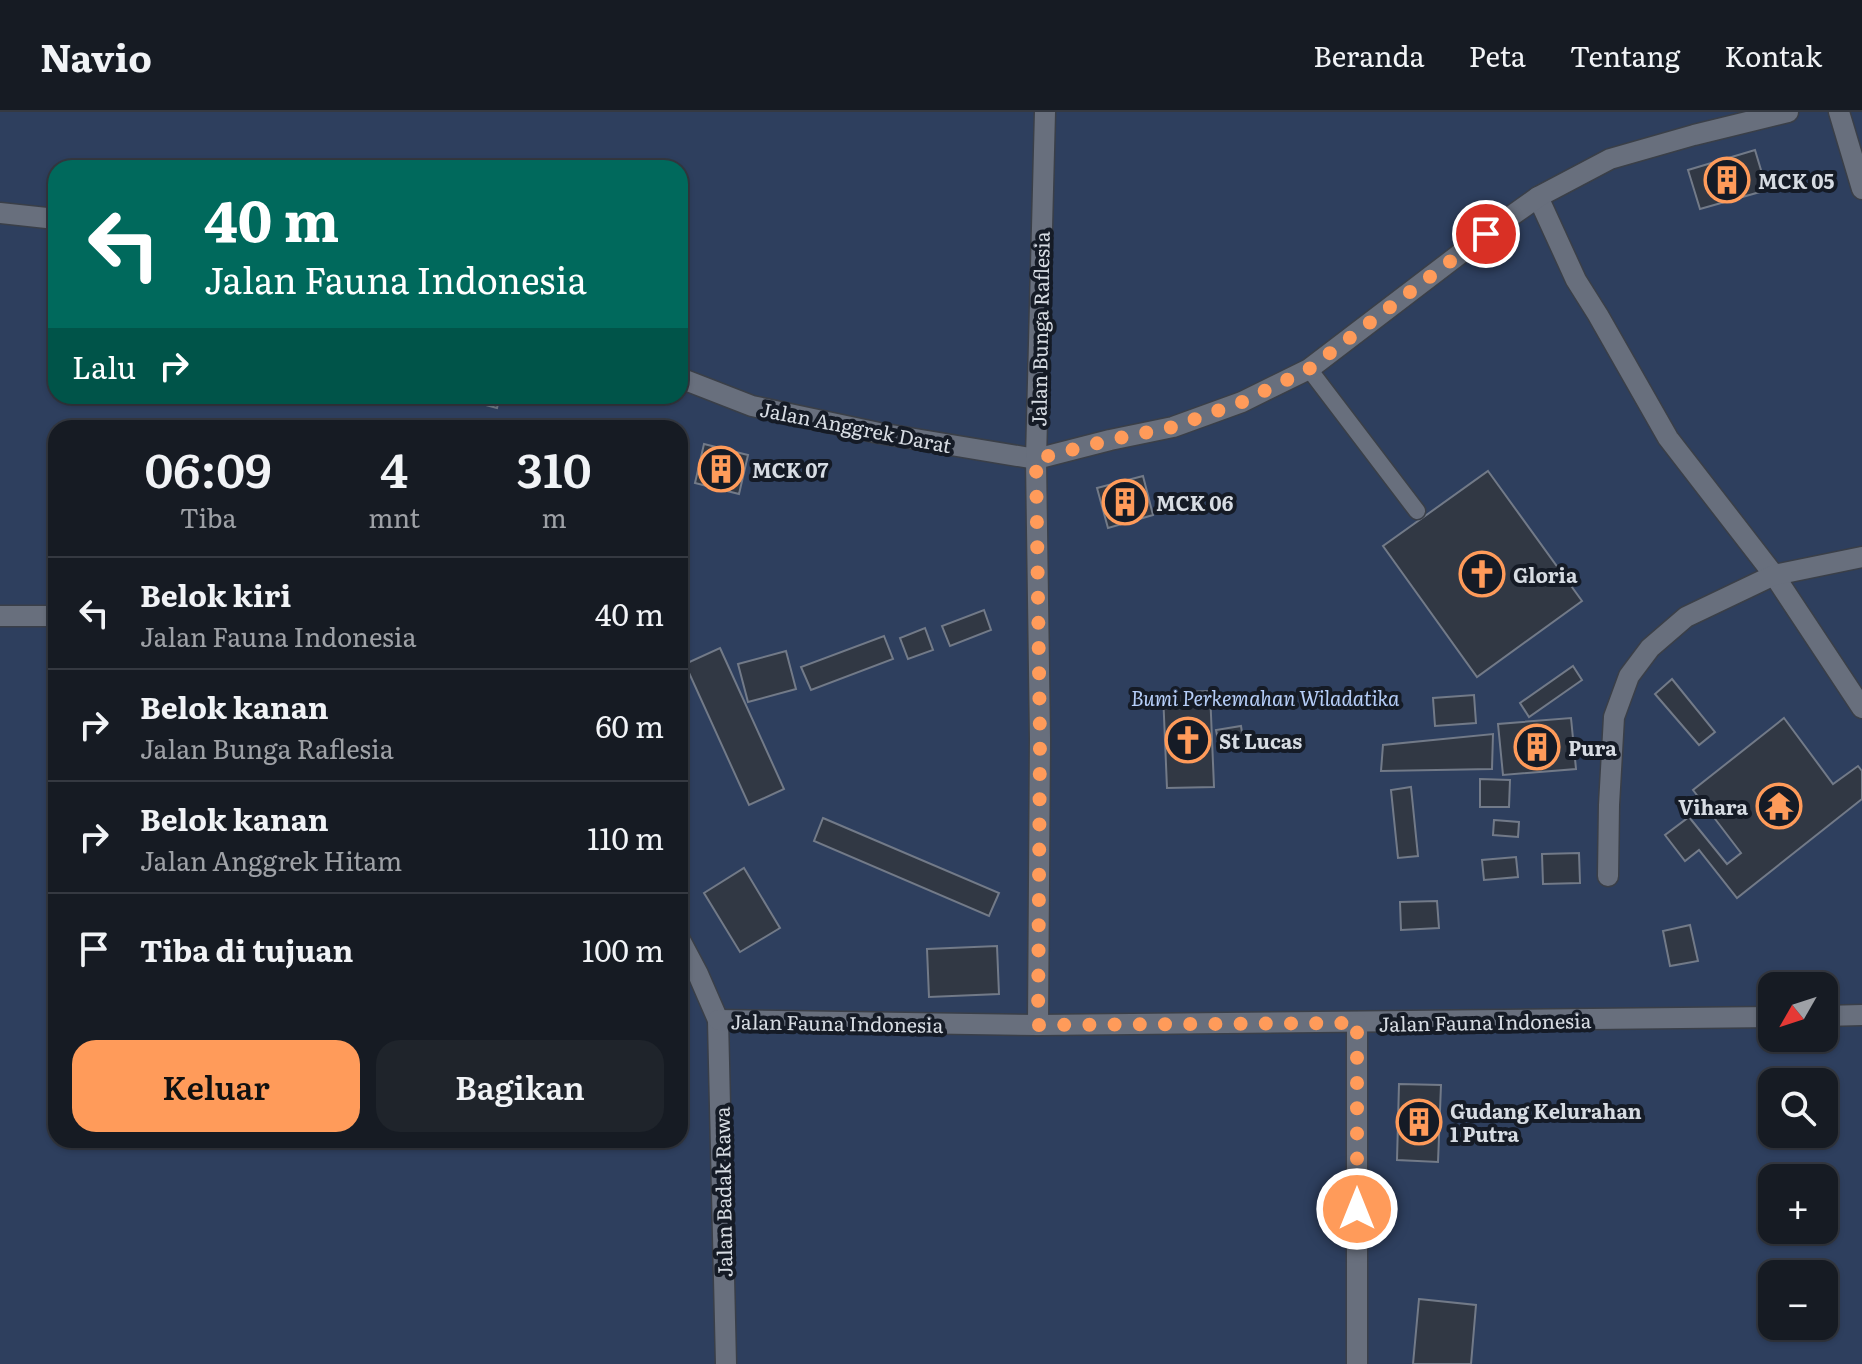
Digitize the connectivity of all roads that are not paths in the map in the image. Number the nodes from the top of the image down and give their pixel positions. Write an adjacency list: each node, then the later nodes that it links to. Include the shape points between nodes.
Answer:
1 (1045, 112): 10 (street, Jalan Bunga Raflesia)
2 (1788, 112): 5 (street, via 1610,159)
3 (1839, 112): 4 (street)
4 (1862, 187)
5 (1538, 197): 8 (street); 13 (street, via 1576,280 1668,438)
6 (0, 213): 7 (street)
7 (48, 218)
8 (1309, 369): 10 (street, via 1242,402 1173,427); 11 (lane)
9 (688, 381): 10 (street, Jalan Anggrek Darat, via 752,406)
10 (1036, 459): 24 (street, Jalan Bunga Raflesia)
11 (1417, 511)
12 (1862, 557): 13 (street)
13 (1774, 575): 16 (street); 17 (street, via 1686,617 1650,648 1629,676 1614,717)
14 (0, 616): 15 (street)
15 (48, 616)
16 (1862, 708)
17 (1608, 876)
18 (688, 955): 22 (street)
19 (1862, 1015): 20 (street)
20 (1838, 1016)
21 (1758, 1017): 23 (street, Jalan Fauna Indonesia)
22 (718, 1020): 24 (street, Jalan Fauna Indonesia); 25 (street, Jalan Badak Rawa)
23 (1357, 1023): 24 (street, Jalan Fauna Indonesia); 26 (street)
24 (1038, 1025)
25 (726, 1364)
26 (1357, 1364)

